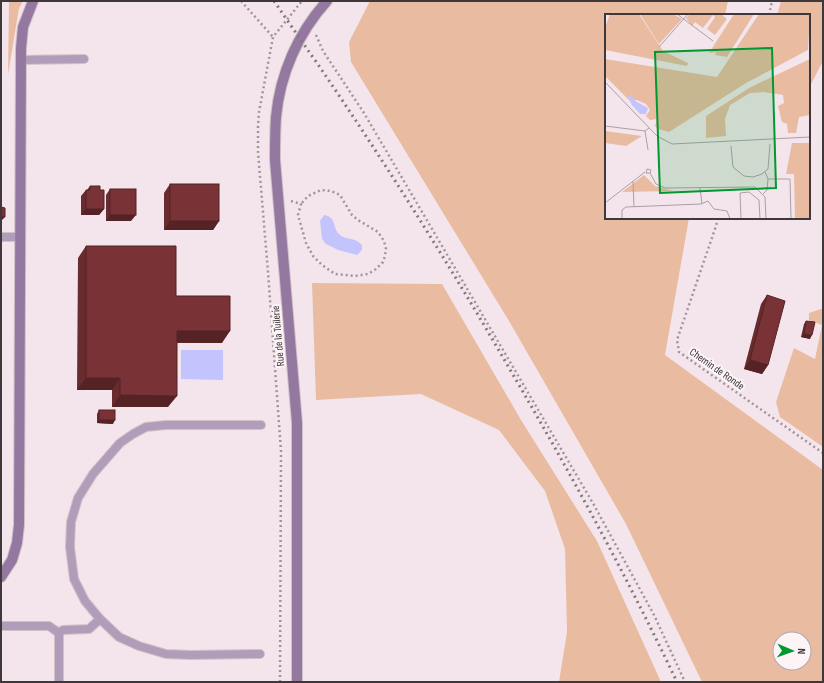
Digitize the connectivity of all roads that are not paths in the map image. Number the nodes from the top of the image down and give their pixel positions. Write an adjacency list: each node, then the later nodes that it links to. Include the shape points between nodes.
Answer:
1 (33, 1): 4 (street, via 23,27)
2 (327, 1): 14 (street, Rue de la Tuilerie, via 310,22 290,60 279,96 275,136 297,423)
3 (84, 59): 4 (lane)
4 (21, 60): 6 (street)
5 (1, 237): 6 (lane)
6 (20, 237): 8 (street, via 19,525 12,560)
7 (262, 425): 9 (lane, via 146,427 120,443 93,474 78,498 71,522 70,547 74,579)
8 (1, 577)
9 (100, 619): 11 (lane, via 89,629 63,630); 12 (lane, via 118,637 166,654)
10 (1, 626): 11 (lane, via 49,626)
11 (59, 633): 13 (lane)
12 (260, 654)
13 (60, 682)
14 (297, 682)

